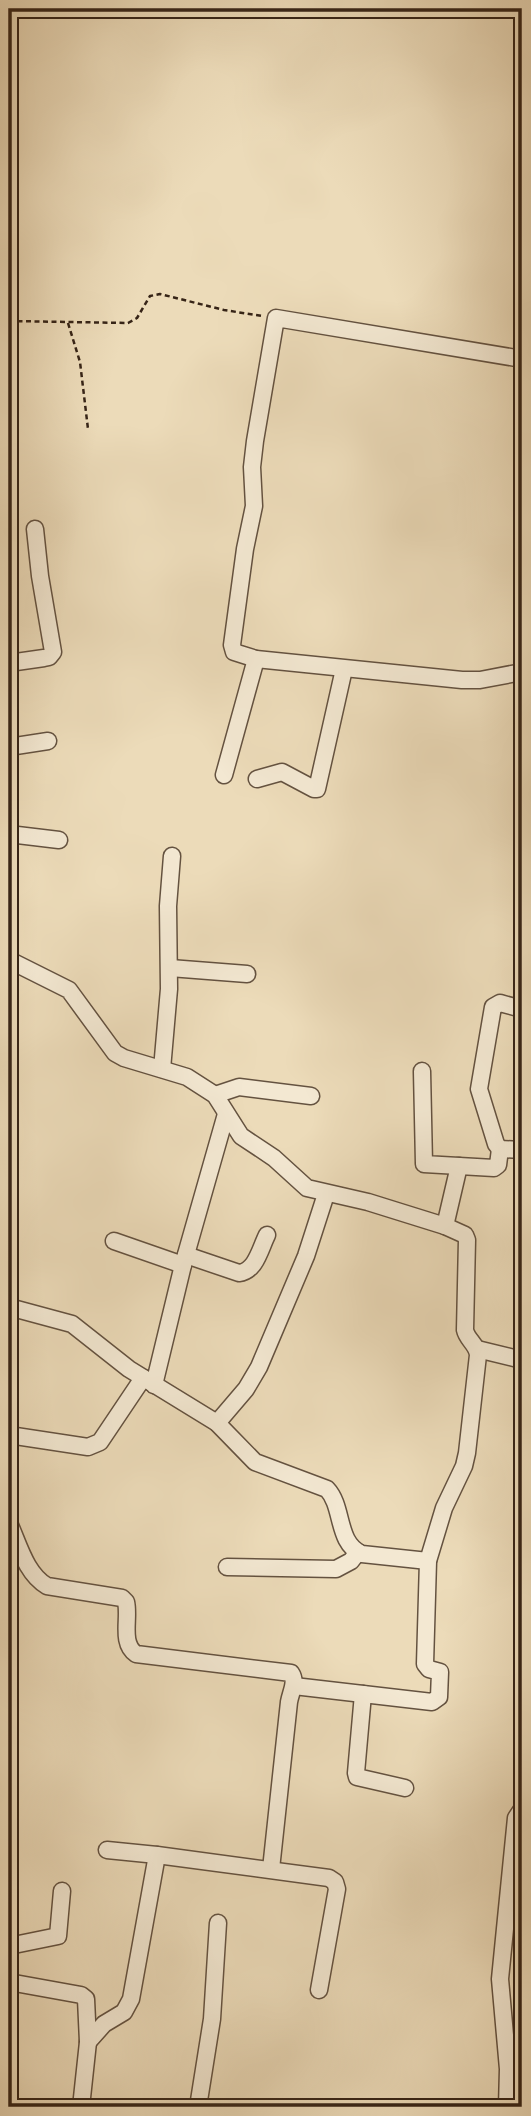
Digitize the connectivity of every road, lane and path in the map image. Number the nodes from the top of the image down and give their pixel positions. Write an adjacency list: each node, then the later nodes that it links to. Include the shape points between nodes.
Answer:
1 (276, 318): 3 (path, via 160,294 150,296 133,321); 4 (street); 7 (street, via 255,442 254,506 232,645 234,652)
2 (9, 321): 3 (path)
3 (68, 323): 5 (path, via 80,362)
4 (522, 359)
5 (88, 429)
6 (35, 529): 8 (street, via 53,652 49,657)
7 (256, 659): 9 (street); 13 (street)
8 (9, 663)
9 (344, 668): 10 (street, via 462,680); 14 (street, via 319,786 314,789 282,772)
10 (522, 672)
11 (48, 741): 12 (street)
12 (9, 747)
13 (223, 775)
14 (257, 779)
15 (9, 834): 16 (street)
16 (59, 840)
17 (172, 856): 19 (street)
18 (9, 960): 22 (street, via 69,990 115,1053)
19 (170, 968): 20 (street); 22 (street)
20 (247, 974)
21 (522, 1009): 27 (street, via 500,1003 493,1007 479,1084)
22 (162, 1069): 24 (street, via 187,1077)
23 (422, 1071): 29 (street, via 423,1161)
24 (215, 1095): 25 (street, via 239,1087); 26 (street)
25 (311, 1096)
26 (226, 1114): 30 (street, via 248,1142 268,1153 307,1188); 34 (street)
27 (500, 1149): 28 (street); 29 (street, via 497,1167)
28 (522, 1150)
29 (459, 1166): 31 (street)
30 (326, 1194): 31 (street); 39 (street, via 306,1256 259,1367)
31 (445, 1226): 36 (street, via 467,1240 465,1330)
32 (267, 1235): 34 (street, via 247,1272)
33 (114, 1241): 34 (street)
34 (185, 1260): 38 (street)
35 (9, 1307): 38 (street, via 72,1324)
36 (477, 1349): 37 (street); 43 (street, via 466,1460 444,1508)
37 (522, 1360)
38 (148, 1381): 39 (street); 40 (street, via 94,1446)
39 (216, 1423): 42 (street, via 255,1462 330,1492 349,1546)
40 (9, 1435)
41 (9, 1523): 45 (street, via 31,1572 47,1586 126,1601 127,1640 136,1654 288,1671)
42 (358, 1552): 43 (street); 44 (street, via 336,1569)
43 (428, 1562): 46 (street, via 425,1664 439,1672 439,1697 432,1702)
44 (227, 1567)
45 (294, 1686): 46 (street); 51 (street)
46 (363, 1694): 47 (street, via 357,1777)
47 (405, 1788)
48 (522, 1809): 58 (street, via 516,1818 500,1979)
49 (107, 1850): 50 (street)
50 (157, 1855): 51 (street); 57 (street, via 131,1999 124,2012 104,2024)
51 (271, 1869): 56 (street, via 335,1882)
52 (62, 1891): 54 (street, via 58,1936)
53 (218, 1923): 60 (street, via 212,2019)
54 (9, 1946)
55 (9, 1982): 57 (street, via 81,1995 86,1999)
56 (320, 1990)
57 (88, 2042): 59 (street)
58 (515, 2069): 61 (street)
59 (81, 2107)
60 (198, 2107)
61 (508, 2107)

